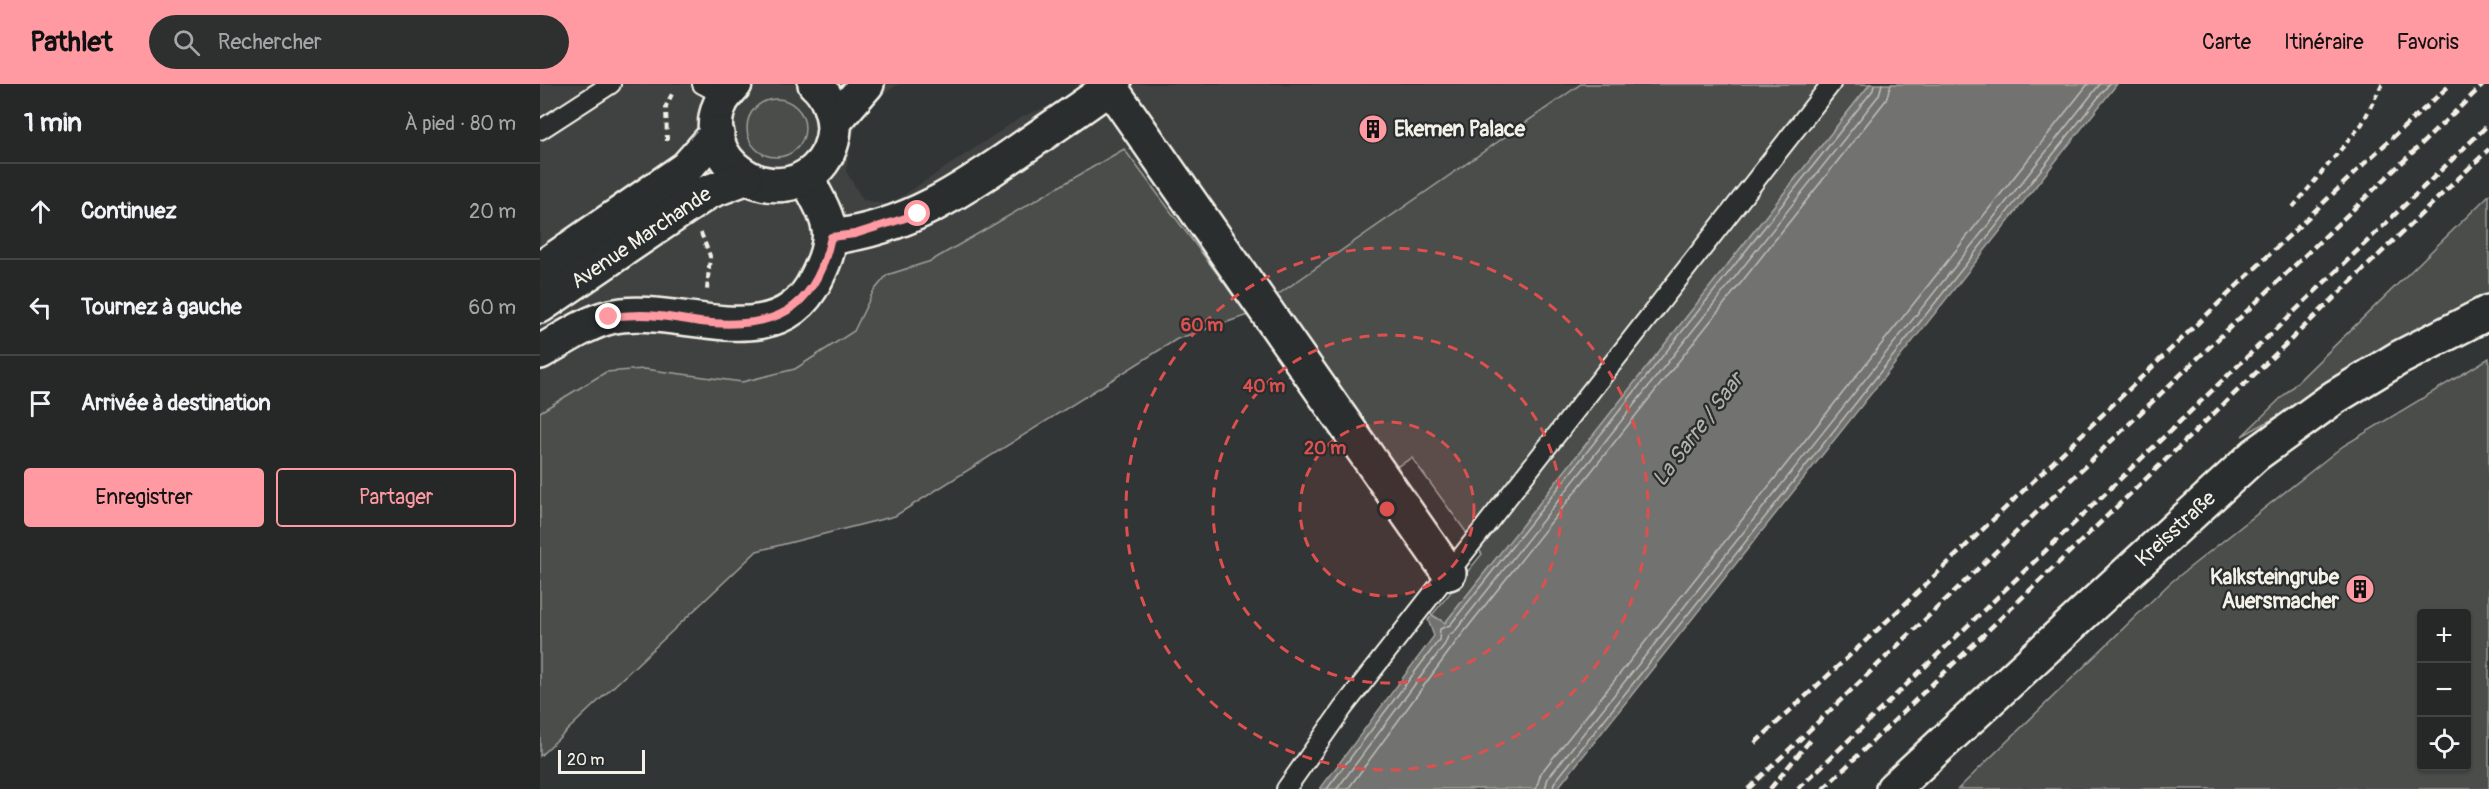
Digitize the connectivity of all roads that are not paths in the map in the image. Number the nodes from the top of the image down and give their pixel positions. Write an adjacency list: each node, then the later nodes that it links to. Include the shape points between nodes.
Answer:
1 (611, 84): 8 (lane)
2 (815, 84): 7 (main road, via 828,102)
3 (867, 84): 7 (main road)
4 (1831, 84): 17 (lane)
5 (1112, 85): 12 (main road, via 967,187 918,214 855,234); 17 (main road)
6 (721, 88): 9 (main road)
7 (834, 122): 10 (main road, via 829,152)
8 (540, 130)
9 (717, 133): 11 (main road, via 725,159); 13 (main road, Avenue Marchande, via 686,168)
10 (806, 177): 11 (main road, via 776,186); 12 (main road, via 825,213)
11 (745, 178): 14 (main road, Avenue Marchande, via 708,192)
12 (831, 237): 16 (main road, via 826,259 810,292 779,317 750,323 642,315 609,317)
13 (540, 268)
14 (540, 306)
15 (2489, 312): 19 (main road, Kreisstraße, via 2399,358 2335,397 2255,455)
16 (540, 352)
17 (1449, 573): 18 (lane, via 1343,708)
18 (1286, 789)
19 (1893, 789)

